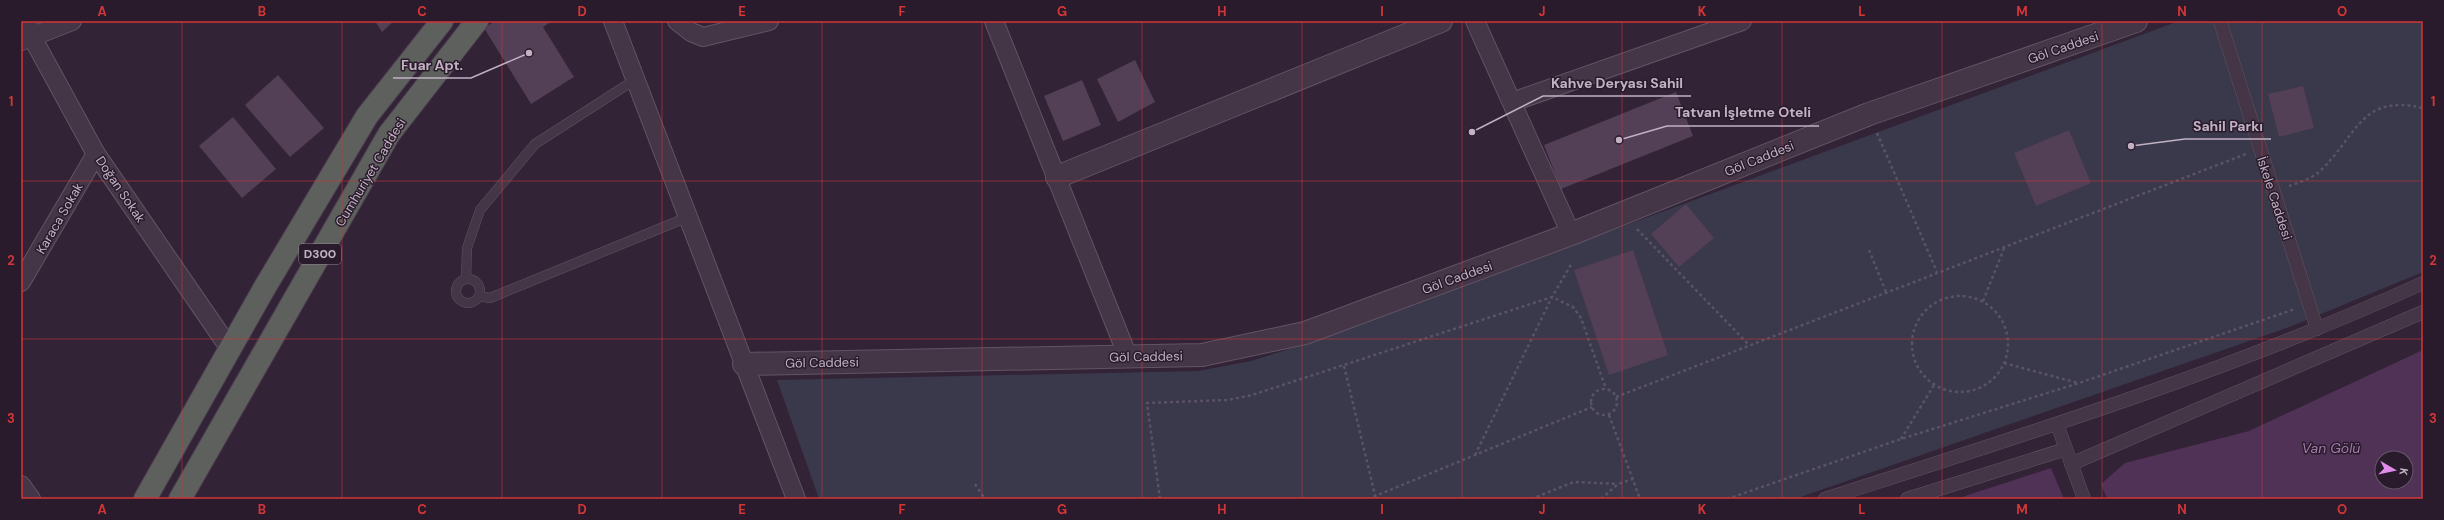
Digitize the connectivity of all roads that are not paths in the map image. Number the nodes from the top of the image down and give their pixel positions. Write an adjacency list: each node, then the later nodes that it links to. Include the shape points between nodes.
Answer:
1 (72, 21): 13 (street)
2 (442, 21): 26 (highway, D300, via 367,116)
3 (477, 21): 35 (highway, Cumhuriyet Caddesi / D300, via 389,134)
4 (613, 21): 14 (street)
5 (677, 21): 6 (street, via 691,32 703,37)
6 (769, 21)
7 (994, 21): 17 (street)
8 (1441, 21): 17 (street)
9 (1475, 21): 15 (street)
10 (1742, 21): 15 (street)
11 (2136, 21): 19 (street, Göl Caddesi, via 1869,114)
12 (2220, 21): 25 (street, İskele Caddesi)
13 (27, 33): 16 (street, Doğan Sokak)
14 (636, 79): 18 (street); 20 (lane, via 535,144 480,210 467,248)
15 (1512, 102): 19 (street)
16 (96, 154): 21 (street, Karaca Sokak); 26 (street, Doğan Sokak)
17 (1057, 177): 27 (street)
18 (688, 217): 23 (lane, via 490,298); 28 (street)
19 (1571, 234): 27 (street, Göl Caddesi, via 1305,334 1202,355)
20 (466, 279): 23 (lane, via 478,284); 23 (lane, via 456,288 457,297 469,303)
21 (21, 282)
22 (2423, 283): 25 (street)
23 (479, 296)
24 (2423, 312): 31 (street)
25 (2317, 330): 29 (street)
26 (230, 349): 34 (highway, D300)
27 (1128, 357): 28 (street, Göl Caddesi)
28 (744, 364): 36 (street)
29 (2057, 424): 30 (street); 37 (street)
30 (2066, 449): 31 (street); 38 (street)
31 (2071, 464): 39 (street)
32 (21, 485): 33 (street)
33 (31, 499)
34 (145, 499)
35 (180, 499)
36 (796, 499)
37 (1825, 499)
38 (1907, 499)
39 (2084, 499)

